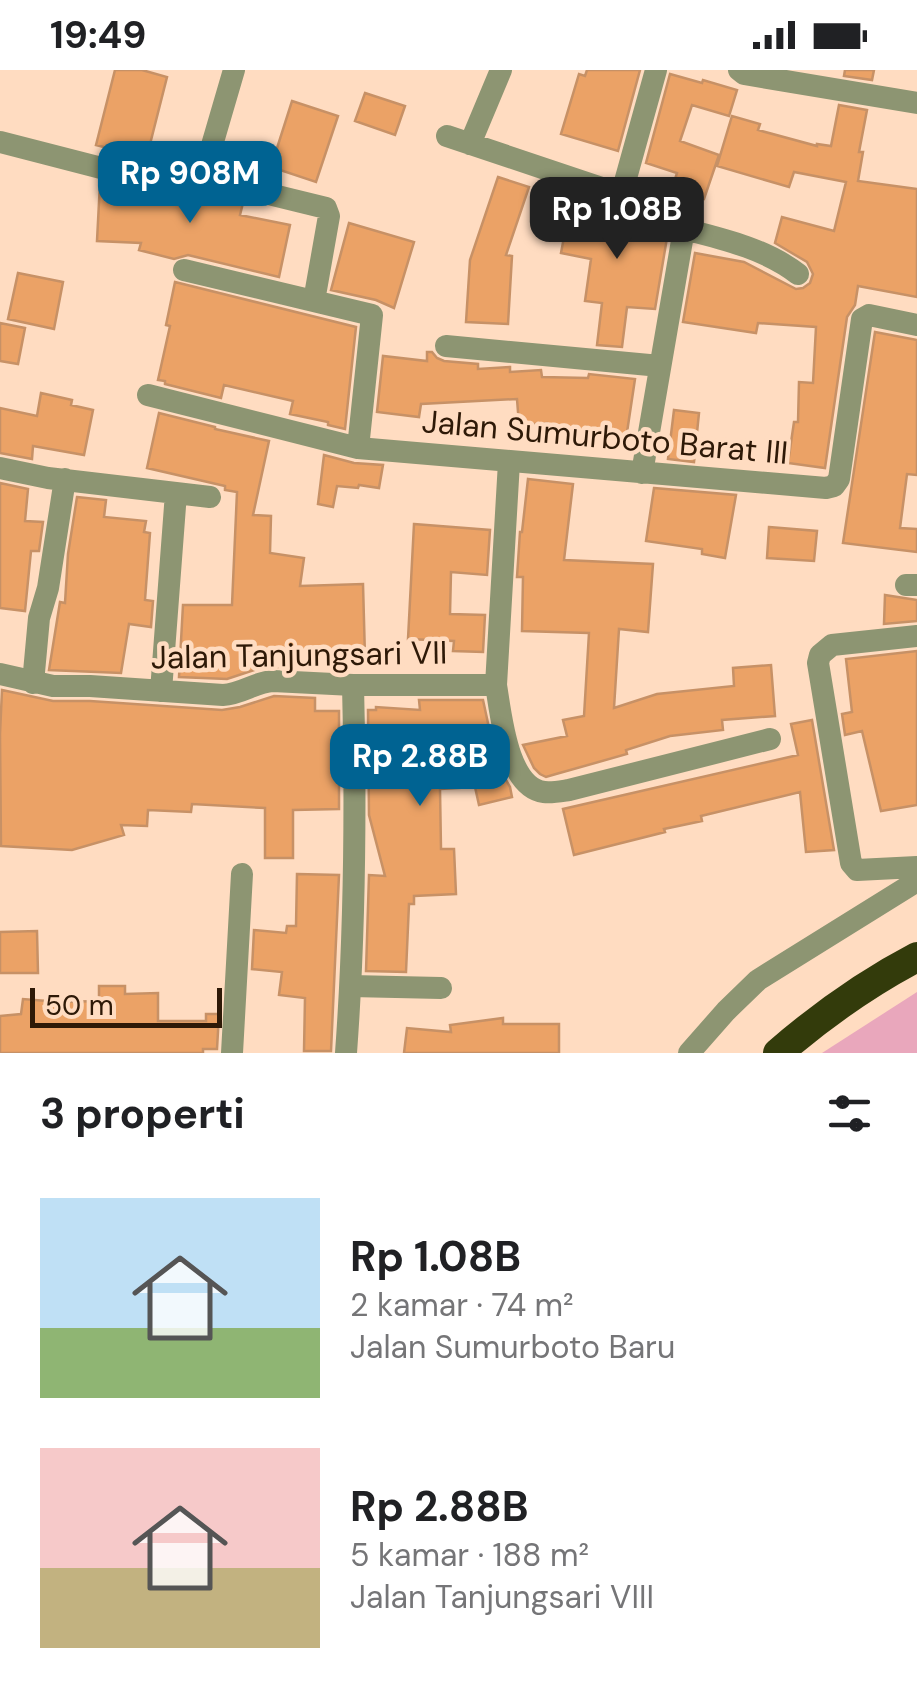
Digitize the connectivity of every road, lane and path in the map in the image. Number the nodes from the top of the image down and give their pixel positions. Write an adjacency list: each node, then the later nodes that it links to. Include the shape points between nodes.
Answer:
1 (234, 70): 9 (street)
2 (500, 70): 8 (street)
3 (656, 70): 10 (street)
4 (739, 70): 5 (street)
5 (917, 103)
6 (447, 136): 8 (street)
7 (0, 142): 9 (street, via 109,170 162,168)
8 (470, 144): 10 (street)
9 (202, 176): 14 (street, via 326,208)
10 (621, 196): 11 (street, via 679,214)
11 (684, 229): 13 (street, via 754,250); 17 (street)
12 (184, 270): 14 (street)
13 (798, 274)
14 (314, 301): 19 (street, via 372,316)
15 (917, 325): 22 (street, Jalan Sumurboto Barat III, via 862,319 834,486)
16 (446, 346): 17 (street)
17 (660, 366): 22 (street)
18 (148, 395): 19 (street, Jalan Sumurboto Barat III)
19 (358, 448): 20 (street, Jalan Sumurboto Barat III)
20 (509, 462): 22 (street, Jalan Sumurboto Barat III); 30 (street)
21 (0, 468): 23 (street)
22 (642, 472)
23 (64, 480): 24 (street); 28 (street)
24 (176, 493): 25 (street); 31 (street)
25 (210, 497)
26 (917, 636): 33 (street, via 832,645 818,663 850,863 868,871)
27 (0, 674): 28 (street, Jalan Tanjungsari VII)
28 (33, 683): 31 (street, Jalan Tanjungsari VII)
29 (353, 685): 30 (street, Jalan Tanjungsari VII); 31 (street, Jalan Tanjungsari VII, via 273,681 234,694); 37 (street)
30 (496, 685): 32 (street, via 517,770 544,792)
31 (161, 691)
32 (770, 739)
33 (917, 868)
34 (242, 874): 39 (street)
35 (917, 882): 41 (street, via 758,980)
36 (917, 957): 42 (highway)
37 (350, 986): 38 (street); 40 (street)
38 (442, 988)
39 (232, 1053)
40 (346, 1053)
41 (689, 1053)
42 (778, 1053)

